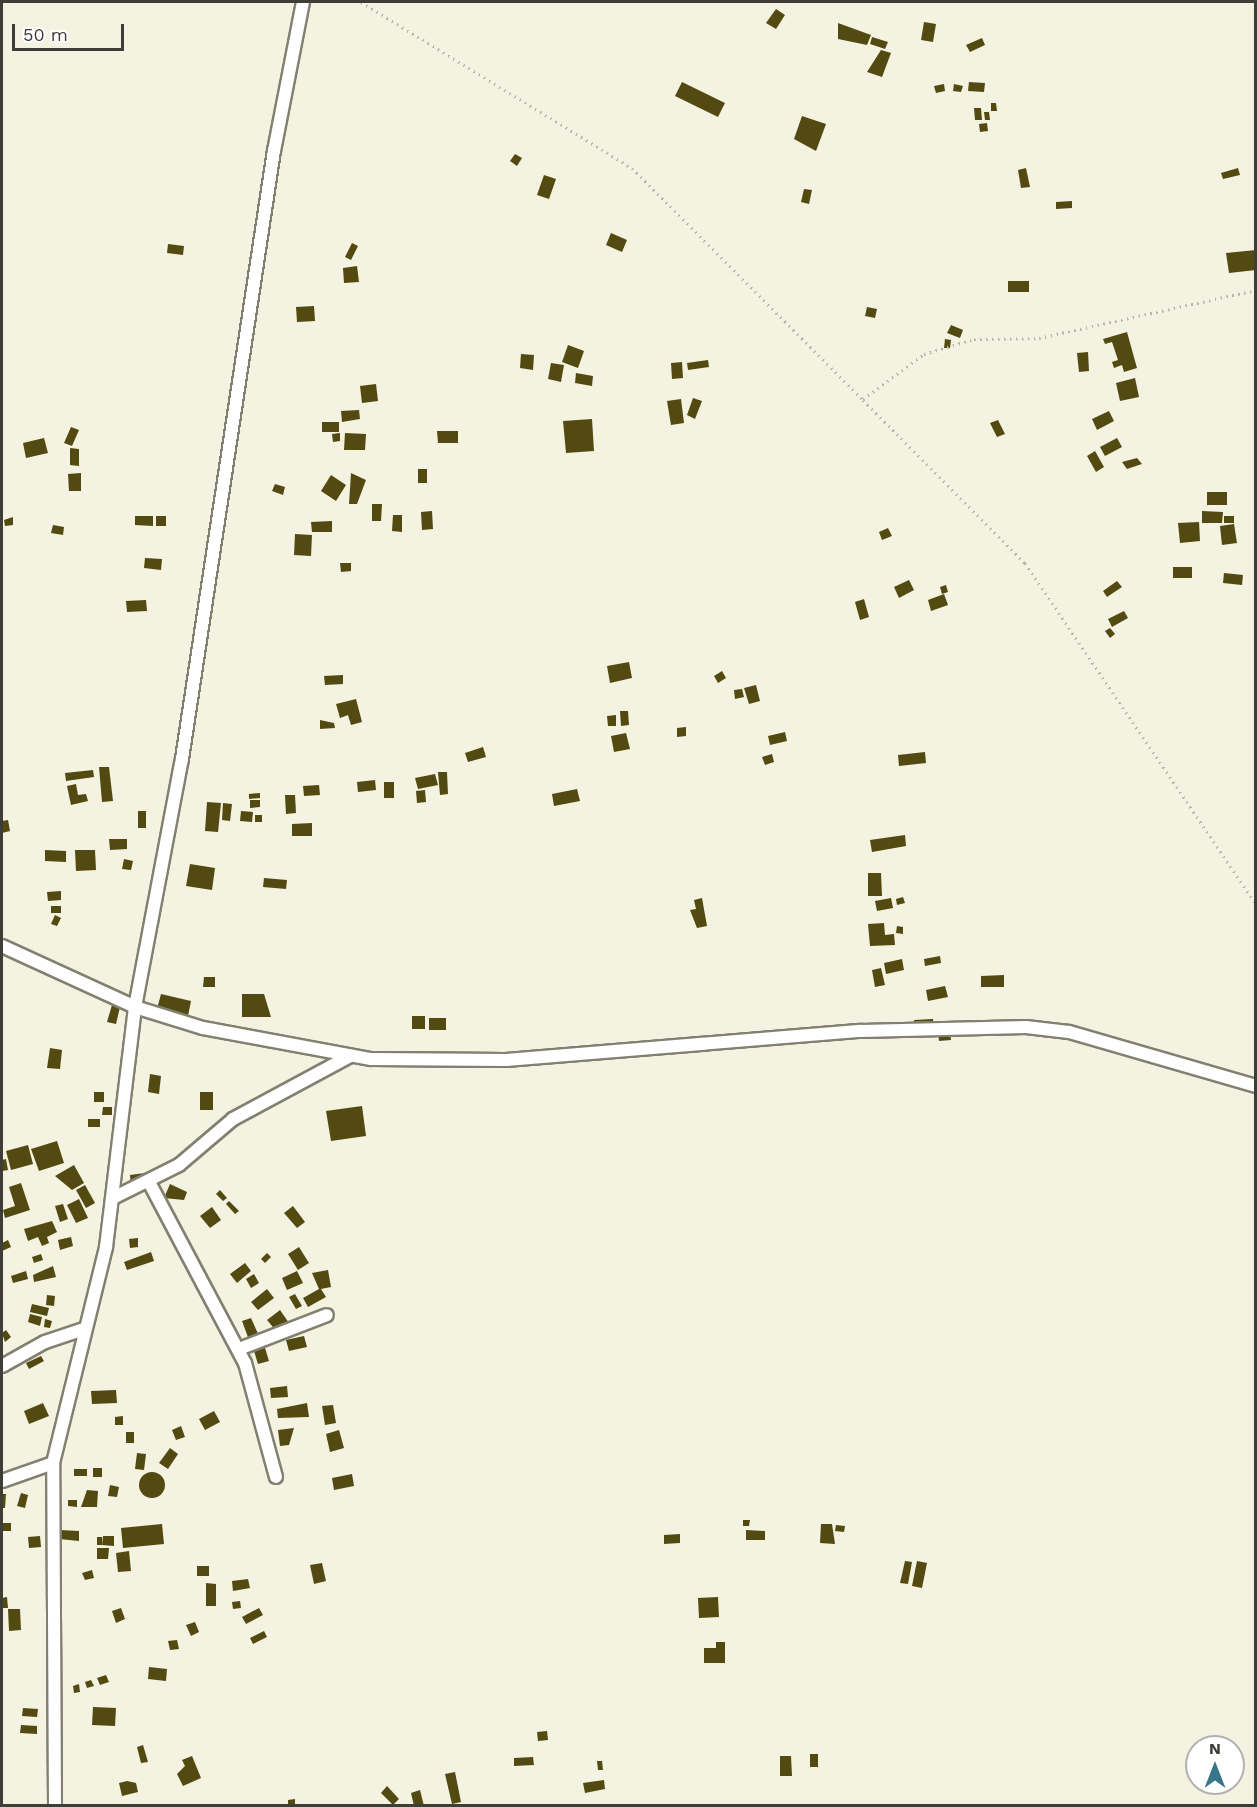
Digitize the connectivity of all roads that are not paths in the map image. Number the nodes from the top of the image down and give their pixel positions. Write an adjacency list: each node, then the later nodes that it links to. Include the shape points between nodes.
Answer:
1 (303, 2): 3 (street, via 273,162 182,759)
2 (2, 946): 3 (street)
3 (135, 1007): 4 (street, via 203,1029); 7 (street)
4 (350, 1056): 5 (street, via 506,1060 861,1031 1026,1027 1069,1032); 6 (street, via 233,1119)
5 (1256, 1086)
6 (149, 1182): 7 (street); 10 (street)
7 (113, 1198): 9 (street, via 98,1286)
8 (327, 1315): 10 (street)
9 (84, 1329): 11 (street, via 45,1342); 12 (street)
10 (239, 1349): 13 (street)
11 (2, 1366)
12 (53, 1464): 14 (street); 15 (street)
13 (276, 1477)
14 (2, 1481)
15 (55, 1806)

